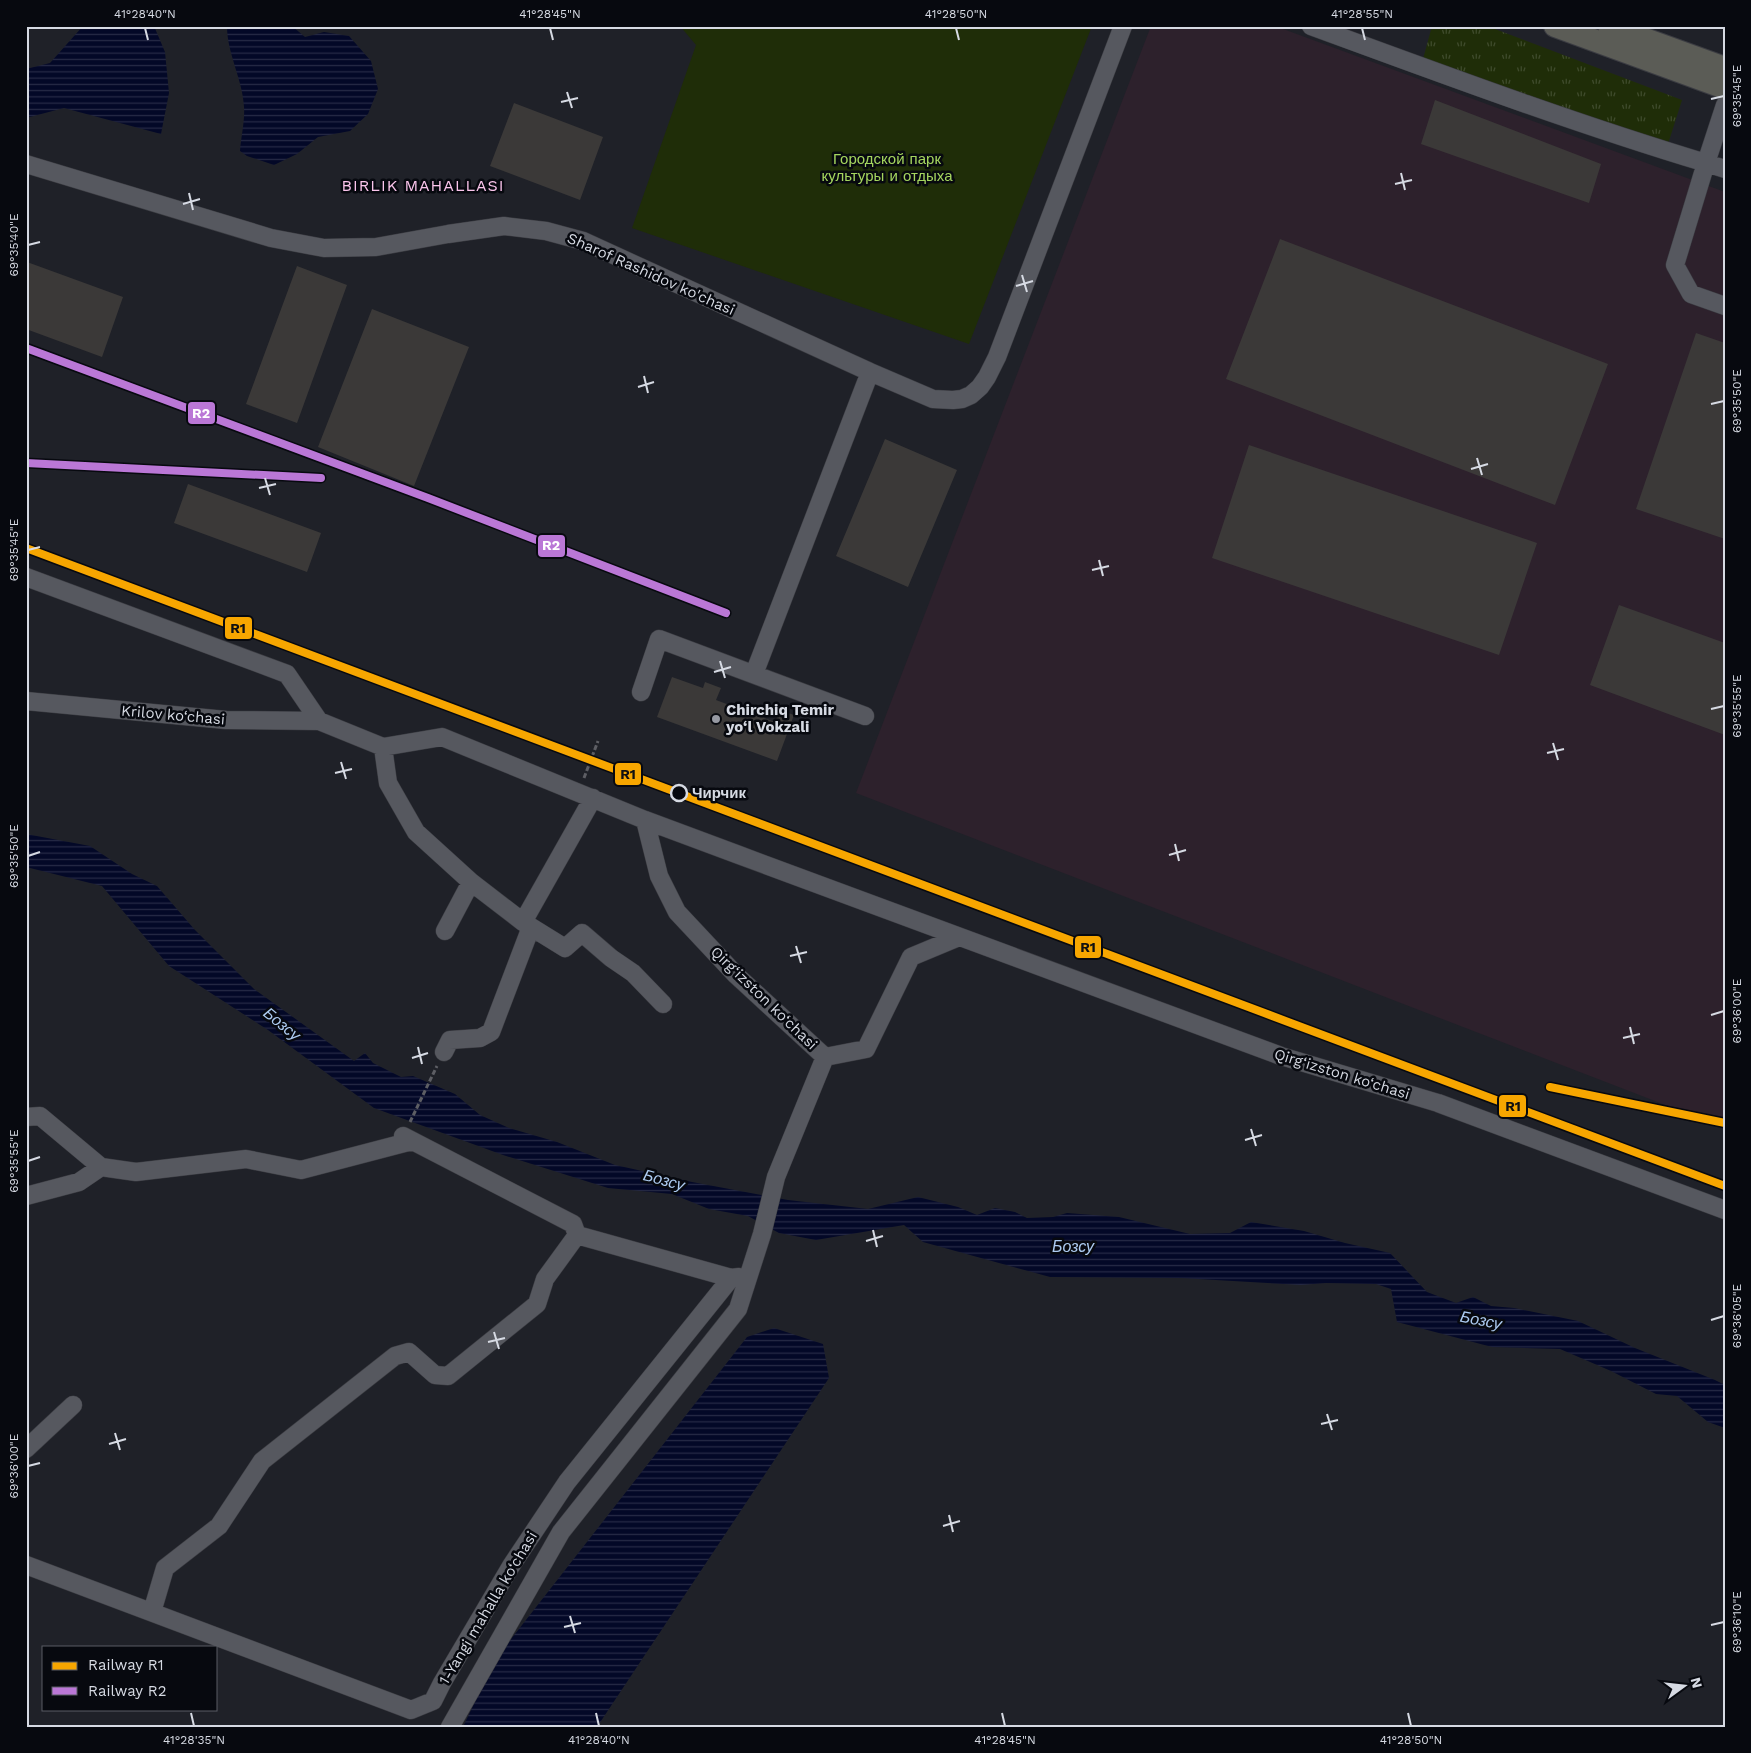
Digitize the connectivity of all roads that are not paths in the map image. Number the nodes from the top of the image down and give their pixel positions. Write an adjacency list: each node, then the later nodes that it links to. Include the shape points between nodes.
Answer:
1 (1123, 26): 12 (street, Sharof Rashidov ko'chasi, via 997,357 980,387 962,399 933,399)
2 (1311, 26): 8 (street)
3 (1555, 26): 6 (main road)
4 (1609, 26): 5 (main road)
5 (1725, 68)
6 (1725, 88)
7 (1725, 105): 8 (street)
8 (1706, 163): 10 (street); 11 (street, via 1675,265 1691,294)
9 (26, 164): 12 (street, Sharof Rashidov ko'chasi, via 271,238 324,248 376,247 504,226 564,235)
10 (1725, 168)
11 (1725, 306)
12 (870, 372): 14 (street)
13 (26, 577): 18 (street, via 287,674)
14 (754, 674): 15 (street, via 659,639); 17 (street)
15 (641, 692)
16 (26, 702): 18 (street, Krilov ko‘chasi, via 226,720)
17 (864, 716)
18 (319, 722): 19 (street, Qirg‘izston ko‘chasi)
19 (383, 746): 20 (street, Qirg‘izston ko‘chasi, via 442,737); 22 (street, via 388,783 416,832)
20 (586, 795): 21 (street, Qirg‘izston ko‘chasi); 23 (street)
21 (645, 820): 25 (street, Qirg‘izston ko‘chasi); 28 (street, Qirg‘izston ko‘chasi, via 659,876 677,912 736,975)
22 (471, 882): 23 (street); 24 (street)
23 (527, 925): 26 (street, via 565,948 582,933 633,973); 27 (street, via 491,1032 480,1038 450,1040)
24 (445, 931)
25 (959, 937): 28 (street, Qirg‘izston ko‘chasi, via 911,957 866,1049); 32 (street, Qirg‘izston ko‘chasi, via 1281,1056 1438,1102)
26 (663, 1004)
27 (444, 1052)
28 (825, 1057): 34 (street, via 776,1177)
29 (26, 1117): 30 (street, via 40,1116)
30 (101, 1167): 31 (street, via 79,1182); 33 (street, via 136,1172 246,1158 301,1170 407,1138 573,1224)
31 (26, 1196)
32 (1725, 1210)
33 (577, 1235): 35 (street); 39 (street, via 545,1280 537,1304 448,1376 436,1375 409,1352 395,1356 262,1461 219,1526 165,1568)
34 (750, 1274): 35 (street); 40 (street, via 738,1309 561,1532)
35 (731, 1278): 39 (street, 1-Yangi mahalla ko‘chasi, via 567,1482 511,1566 433,1702 411,1710)
36 (73, 1405): 37 (street)
37 (26, 1449)
38 (26, 1565): 39 (street, 1-Yangi mahalla ko‘chasi)
39 (152, 1612)
40 (450, 1727)

